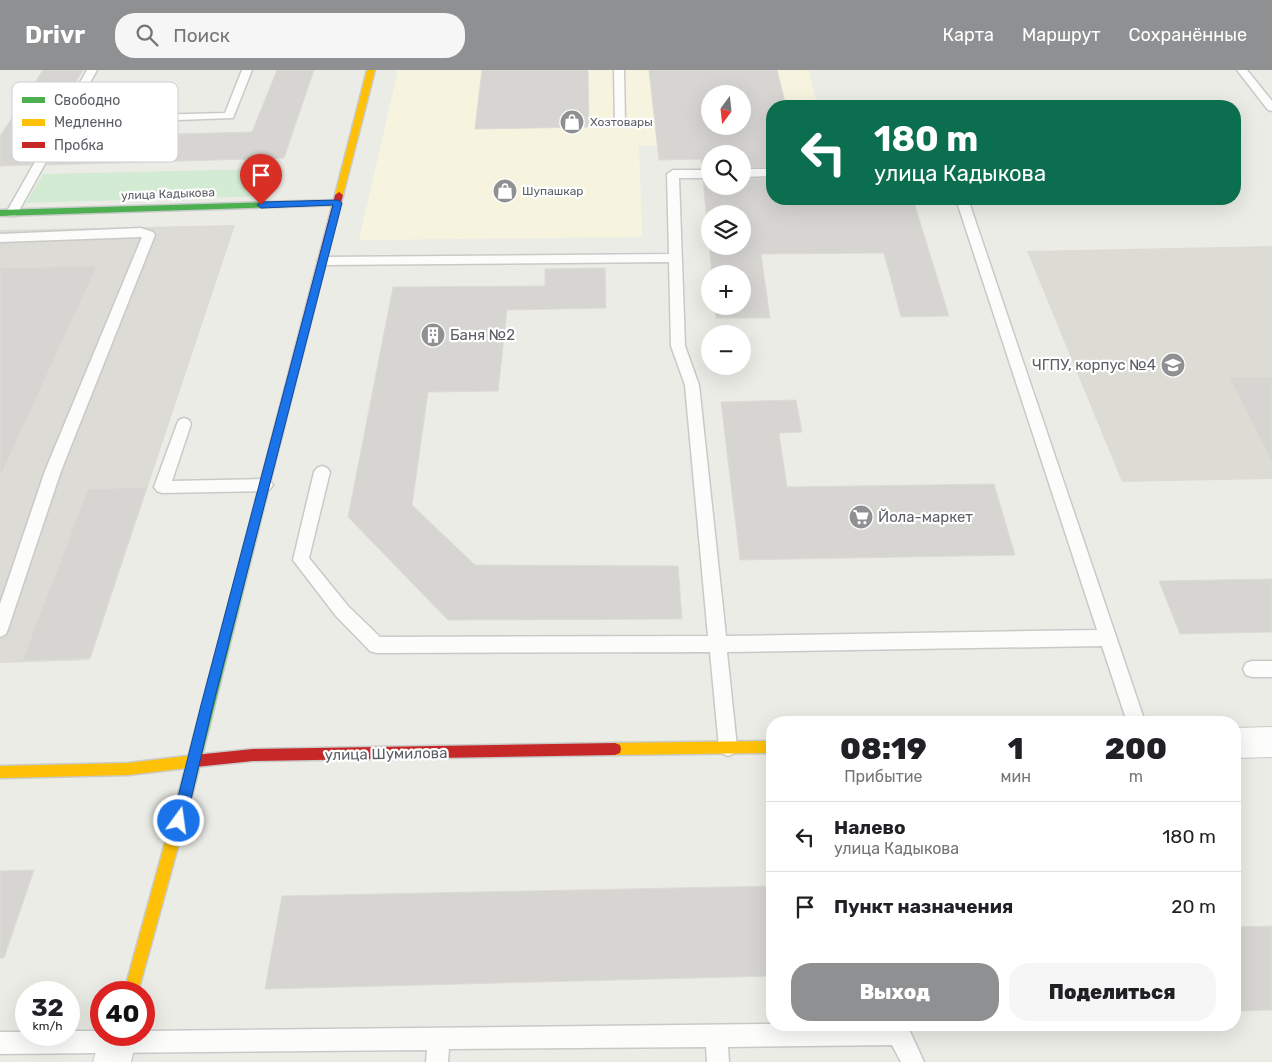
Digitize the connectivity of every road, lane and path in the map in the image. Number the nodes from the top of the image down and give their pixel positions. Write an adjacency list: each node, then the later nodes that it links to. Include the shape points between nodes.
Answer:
1 (92, 70): 6 (lane)
2 (247, 70): 8 (lane, via 229,116)
3 (371, 70): 14 (street)
4 (619, 70): 9 (lane)
5 (1242, 70): 7 (lane)
6 (85, 82)
7 (1272, 108)
8 (178, 118)
9 (620, 123)
10 (37, 162): 16 (lane)
11 (751, 173): 12 (lane)
12 (766, 173)
13 (701, 174): 18 (lane, via 673,174)
14 (338, 203): 16 (street, улица Кадыкова); 19 (street)
15 (964, 205): 24 (lane)
16 (6, 213)
17 (0, 238): 23 (lane, via 149,234 53,471)
18 (675, 258): 19 (lane); 25 (lane, via 678,346 692,385)
19 (323, 261): 22 (street)
20 (184, 424): 22 (lane, via 162,487)
21 (322, 472): 25 (lane, via 301,560 342,611 376,645)
22 (265, 485): 33 (street)
23 (0, 629)
24 (1107, 638): 25 (lane); 28 (lane)
25 (718, 644): 32 (lane)
26 (1252, 669): 27 (lane)
27 (1272, 669)
28 (1134, 716)
29 (1272, 742): 30 (street)
30 (1241, 743)
31 (766, 747): 32 (street, улица Шумилова)
32 (728, 748): 33 (street, улица Шумилова, via 253,755)
33 (193, 762): 34 (street, улица Шумилова, via 128,769); 35 (street)
34 (0, 772)
35 (134, 981)
36 (867, 1031): 38 (lane)
37 (898, 1031): 45 (lane)
38 (716, 1036): 39 (lane); 44 (lane)
39 (439, 1039): 41 (lane); 43 (lane)
40 (0, 1044): 42 (lane)
41 (155, 1045)
42 (90, 1046)
43 (437, 1062)
44 (718, 1062)
45 (913, 1062)

